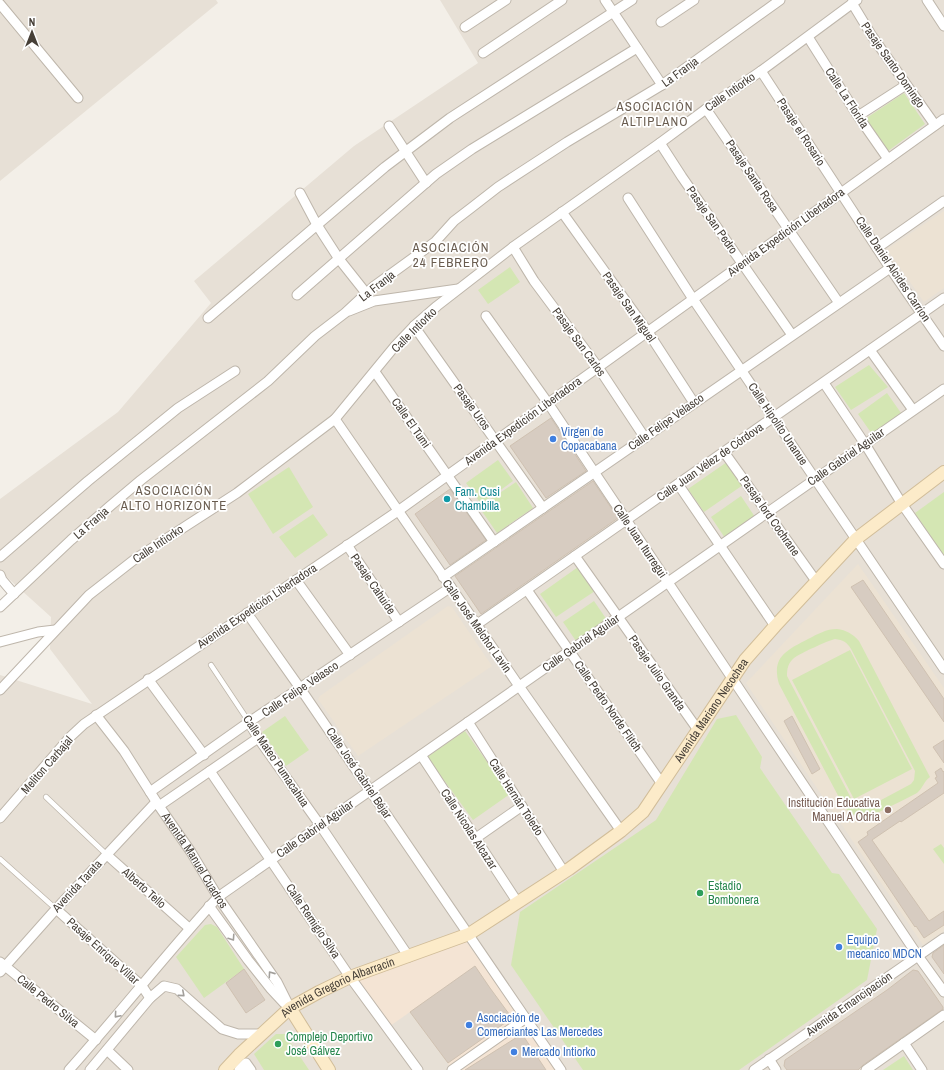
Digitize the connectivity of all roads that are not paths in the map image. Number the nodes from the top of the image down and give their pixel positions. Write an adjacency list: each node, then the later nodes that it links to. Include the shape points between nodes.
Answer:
1 (506, 0): 12 (street)
2 (562, 0): 16 (street)
3 (605, 0): 10 (street)
4 (632, 0): 10 (street)
5 (694, 0): 11 (street)
6 (780, 0): 18 (street, La Franja)
7 (927, 0): 13 (street)
8 (854, 2): 14 (street, Calle Intiorko); 19 (street, Pasaje Santo Domingo)
9 (0, 4): 20 (street)
10 (614, 12): 15 (street); 27 (street, via 450,118)
11 (661, 22)
12 (465, 26)
13 (944, 26)
14 (808, 37): 17 (street, Calle Intiorko); 22 (street, Calle La Florida)
15 (637, 48): 18 (street); 29 (street, via 472,149)
16 (483, 53)
17 (761, 71): 21 (street, Calle Intiorko); 31 (street, Pasaje el Rosario)
18 (662, 85): 43 (street, La Franja, via 566,142 498,187 454,221 435,242)
19 (906, 86): 22 (street); 24 (street, Pasaje Santo Domingo)
20 (78, 98)
21 (706, 109): 26 (street, Calle Intiorko); 36 (street, Pasaje Santa Rosa)
22 (858, 116): 28 (street, Calle La Florida)
23 (944, 119): 24 (street, Avenida Expedición Libertadora)
24 (935, 125): 28 (street, Avenida Expedición Libertadora)
25 (389, 126): 27 (street)
26 (660, 143): 34 (street, Calle Intiorko); 40 (street, Pasaje San Pedro)
27 (405, 152): 29 (street); 35 (street)
28 (888, 159): 31 (street, Avenida Expedición Libertadora)
29 (426, 184): 39 (street)
30 (300, 192): 35 (street)
31 (841, 193): 36 (street, Avenida Expedición Libertadora); 38 (street, Calle Daniel Alcides Carrion)
32 (628, 198): 46 (street, Calle Hipolito Unanue)
33 (944, 200): 38 (street)
34 (562, 212): 37 (street, Calle Intiorko); 53 (street, Pasaje San Miguel)
35 (317, 225): 39 (street); 51 (street)
36 (788, 230): 40 (street, Avenida Expedición Libertadora); 47 (street, Pasaje Santa Rosa)
37 (513, 247): 42 (street, Calle Intiorko); 57 (street, Pasaje San Carlos, via 534,281)
38 (877, 248): 41 (street, Calle Daniel Alcides Carrion)
39 (339, 259): 43 (street); 44 (street)
40 (742, 264): 46 (street, Avenida Expedición Libertadora); 54 (street, Pasaje San Pedro)
41 (890, 268): 47 (street, Calle Felipe Velasco); 49 (street, Calle Daniel Alcides Carrion)
42 (459, 289): 48 (street, via 374,301); 52 (street, Calle Intiorko)
43 (366, 292): 48 (street, La Franja)
44 (297, 295)
45 (944, 298): 49 (street, Calle Juan Vélez de Córdova)
46 (693, 299): 53 (street, Avenida Expedición Libertadora); 58 (street, Calle Hipolito Unanue)
47 (839, 303): 54 (street, Calle Felipe Velasco)
48 (345, 313): 96 (street, La Franja, via 315,336 268,381 110,506)
49 (922, 313): 55 (street, Calle Daniel Alcides Carrion); 56 (street, Calle Juan Vélez de Córdova)
50 (486, 316): 63 (street, Calle Juan Iturregui)
51 (208, 318)
52 (414, 326): 60 (street, Calle Intiorko); 69 (street, Pasaje Uros)
53 (648, 332): 57 (street, Avenida Expedición Libertadora); 64 (street, Pasaje San Miguel)
54 (792, 335): 58 (street, Calle Felipe Velasco)
55 (944, 346)
56 (870, 350): 61 (street, Calle Juan Vélez de Córdova); 65 (street)
57 (598, 367): 63 (street, Avenida Expedición Libertadora); 68 (street, Pasaje San Carlos)
58 (742, 370): 64 (street, Calle Felipe Velasco); 66 (street, Calle Hipolito Unanue)
59 (235, 371): 87 (street, via 172,412)
60 (375, 372): 67 (street, Calle Intiorko); 74 (street, Calle El Tumi)
61 (824, 383): 66 (street, Calle Juan Vélez de Córdova); 70 (street)
62 (944, 389): 65 (street, Calle Gabriel Aguilar)
63 (548, 403): 69 (street, Avenida Expedición Libertadora); 72 (street, Calle Juan Iturregui)
64 (694, 403): 68 (street, Calle Felipe Velasco)
65 (913, 410): 70 (street, Calle Gabriel Aguilar)
66 (774, 417): 71 (street, Calle Juan Vélez de Córdova); 75 (street, Calle Hipolito Unanue)
67 (335, 419): 79 (street, Calle José Melchor Lavín); 103 (street, Calle Intiorko, via 237,493 135,558 89,595)
68 (645, 438): 72 (street, Calle Felipe Velasco)
69 (496, 440): 74 (street, Avenida Expedición Libertadora); 78 (street, Pasaje Uros)
70 (865, 444): 75 (street, Calle Gabriel Aguilar); 77 (street)
71 (724, 452): 76 (street, Calle Juan Vélez de Córdova); 80 (street, Pasaje lord Cochrane)
72 (594, 472): 78 (street, Calle Felipe Velasco); 81 (street, Calle Juan Iturregui)
73 (944, 472): 77 (street, Avenida Mariano Necochea)
74 (447, 475): 79 (street, Avenida Expedición Libertadora); 83 (street, Calle El Tumi)
75 (815, 479): 80 (street, Calle Gabriel Aguilar); 82 (street, Calle Hipolito Unanue)
76 (678, 484): 81 (street, Calle Juan Vélez de Córdova); 85 (street)
77 (902, 504): 82 (street, Avenida Mariano Necochea); 88 (street)
78 (543, 508): 83 (street, Calle Felipe Velasco)
79 (398, 511): 84 (street, Avenida Expedición Libertadora); 90 (street, Calle José Melchor Lavín)
80 (768, 512): 85 (street, Calle Gabriel Aguilar); 92 (street, Pasaje lord Cochrane)
81 (626, 520): 86 (street, Calle Juan Vélez de Córdova); 93 (street, Calle Juan Iturregui)
82 (856, 539): 92 (street, Avenida Mariano Necochea); 107 (street, Calle Hipolito Unanue)
83 (494, 542): 90 (street, Calle Felipe Velasco)
84 (347, 545): 91 (street, Avenida Expedición Libertadora); 100 (street, Pasaje Cahuide)
85 (721, 545): 93 (street, Calle Gabriel Aguilar); 102 (street)
86 (576, 556): 95 (street, Calle Juan Vélez de Córdova); 99 (street, Pasaje Julio Granda)
87 (0, 557)
88 (944, 564)
89 (0, 575): 96 (street)
90 (444, 577): 94 (street, Calle José Melchor Lavín)
91 (296, 580): 98 (street, Avenida Expedición Libertadora); 106 (street)
92 (816, 581): 102 (street, Avenida Mariano Necochea)
93 (668, 582): 99 (street, Calle Gabriel Aguilar); 111 (street, Calle Juan Iturregui)
94 (451, 587): 100 (street, Calle Felipe Velasco); 101 (street, Calle José Melchor Lavín)
95 (527, 590): 101 (street, Calle Juan Vélez de Córdova); 105 (street, Calle Pedro Norde Flitch)
96 (14, 594): 97 (street, La Franja)
97 (0, 607)
98 (247, 613): 110 (street, Avenida Expedición Libertadora); 113 (street, Calle José Gabriel Béjar)
99 (618, 617): 105 (street, Calle Gabriel Aguilar); 118 (street, Pasaje Julio Granda)
100 (399, 622): 106 (street, Calle Felipe Velasco)
101 (476, 625): 112 (street, Calle José Melchor Lavín)
102 (775, 626): 111 (street, Avenida Mariano Necochea, via 745,660)
103 (55, 630): 104 (street); 114 (street, Calle Intiorko)
104 (0, 642)
105 (570, 651): 112 (street, Calle Gabriel Aguilar); 123 (street, Calle Pedro Norde Flitch)
106 (350, 655): 113 (street, Calle Felipe Velasco)
107 (941, 657): 109 (street, Calle Hipolito Unanue)
108 (211, 665): 116 (lane, Calle Mateo Pumacahua)
109 (944, 669)
110 (148, 679): 115 (street, Avenida Expedición Libertadora); 120 (street)
111 (732, 680): 118 (street, Avenida Mariano Necochea); 144 (street, Calle Juan Iturregui)
112 (519, 686): 117 (street, Calle Gabriel Aguilar); 131 (street, Calle José Melchor Lavín)
113 (300, 688): 116 (street, Calle Felipe Velasco); 124 (street, Calle José Gabriel Béjar)
114 (0, 690)
115 (96, 714): 125 (street, Avenida Manuel Cuadros); 129 (street, Meliton Carbajal, via 70,738)
116 (249, 722): 119 (street, Calle Mateo Pumacahua); 120 (street, Calle Felipe Velasco)
117 (468, 722): 121 (street, Calle Gabriel Aguilar); 128 (street, Calle Hernán Toledo)
118 (698, 730): 123 (street, Avenida Mariano Necochea)
119 (258, 738): 122 (street); 130 (street, Calle Mateo Pumacahua)
120 (204, 755): 125 (street, Calle Felipe Velasco)
121 (421, 755): 124 (street, Calle Gabriel Aguilar); 132 (street, Calle Nicolas Alcazar)
122 (210, 771): 127 (street); 135 (street, Calle Remigio Silva)
123 (662, 784): 131 (street, Avenida Mariano Necochea, via 643,812)
124 (370, 790): 130 (street, Calle Gabriel Aguilar); 142 (street, Calle José Gabriel Béjar)
125 (150, 792): 127 (street, Avenida Manuel Cuadros)
126 (46, 797): 133 (lane, Alberto Tello)
127 (158, 804): 133 (street, Avenida Tarata); 137 (street, Avenida Manuel Cuadros)
128 (522, 806): 132 (street); 136 (street, Calle Hernán Toledo)
129 (0, 818)
130 (320, 825): 135 (street, Calle Gabriel Aguilar); 145 (street, Calle Mateo Pumacahua)
131 (621, 831): 136 (street, Avenida Mariano Necochea)
132 (476, 838): 138 (street, Calle Nicolas Alcazar)
133 (107, 855): 140 (street, Avenida Tarata); 141 (street, Alberto Tello)
134 (0, 859): 140 (lane, Pasaje Enrique Villar)
135 (271, 859): 137 (street, Calle Gabriel Aguilar); 147 (street, Calle Remigio Silva)
136 (564, 872): 138 (street, Avenida Mariano Necochea)
137 (218, 897): 139 (street, Calle Gabriel Aguilar); 151 (street, Avenida Manuel Cuadros, one-way to 137, via 277,982)
138 (518, 903): 142 (street, Avenida Mariano Necochea)
139 (209, 906): 141 (street, Calle Gabriel Aguilar); 151 (street, Avenida Manuel Cuadros, one-way to 151, via 271,989)
140 (56, 909): 146 (street, Avenida Tarata); 148 (street, Pasaje Enrique Villar)
141 (189, 928): 148 (street, Calle Gabriel Aguilar)
142 (469, 934): 145 (street, Avenida Gregorio Albarracín); 153 (street, Calle José Gabriel Béjar)
143 (944, 938): 144 (street, Avenida Emancipación)
144 (918, 956): 149 (street, Calle Juan Iturregui); 158 (street, Avenida Emancipación)
145 (409, 957): 147 (street, Avenida Gregorio Albarracín)
146 (2, 967): 155 (street, Calle Pedro Silva)
147 (350, 977): 151 (street, Avenida Gregorio Albarracín); 166 (street, Calle Remigio Silva)
148 (142, 986): 150 (street, Pasaje Enrique Villar); 155 (street, Calle Gabriel Aguilar, one-way to 155)
149 (944, 992)
150 (150, 998): 154 (street, one-way to 154, via 164,986 177,989 222,1029 238,1034); 157 (street)
151 (290, 1008): 154 (street, Avenida Gregorio Albarracín); 165 (street, Avenida Manuel Cuadros)
152 (944, 1015): 156 (street)
153 (526, 1018): 167 (street); 168 (street, Calle José Gabriel Béjar)
154 (262, 1034): 162 (street, Avenida Gregorio Albarracín)
155 (96, 1040): 159 (street, Calle Gabriel Aguilar)
156 (904, 1043): 171 (street); 172 (street)
157 (108, 1050): 160 (street); 161 (street)
158 (769, 1059): 169 (street, Avenida Emancipación); 170 (street)
159 (69, 1070)
160 (90, 1070)
161 (128, 1070)
162 (225, 1070)
163 (239, 1070): 164 (street, via 246,1063)
164 (251, 1070)
165 (331, 1070)
166 (418, 1070)
167 (452, 1070)
168 (561, 1070)
169 (754, 1070)
170 (776, 1070)
171 (866, 1070)
172 (922, 1070)

